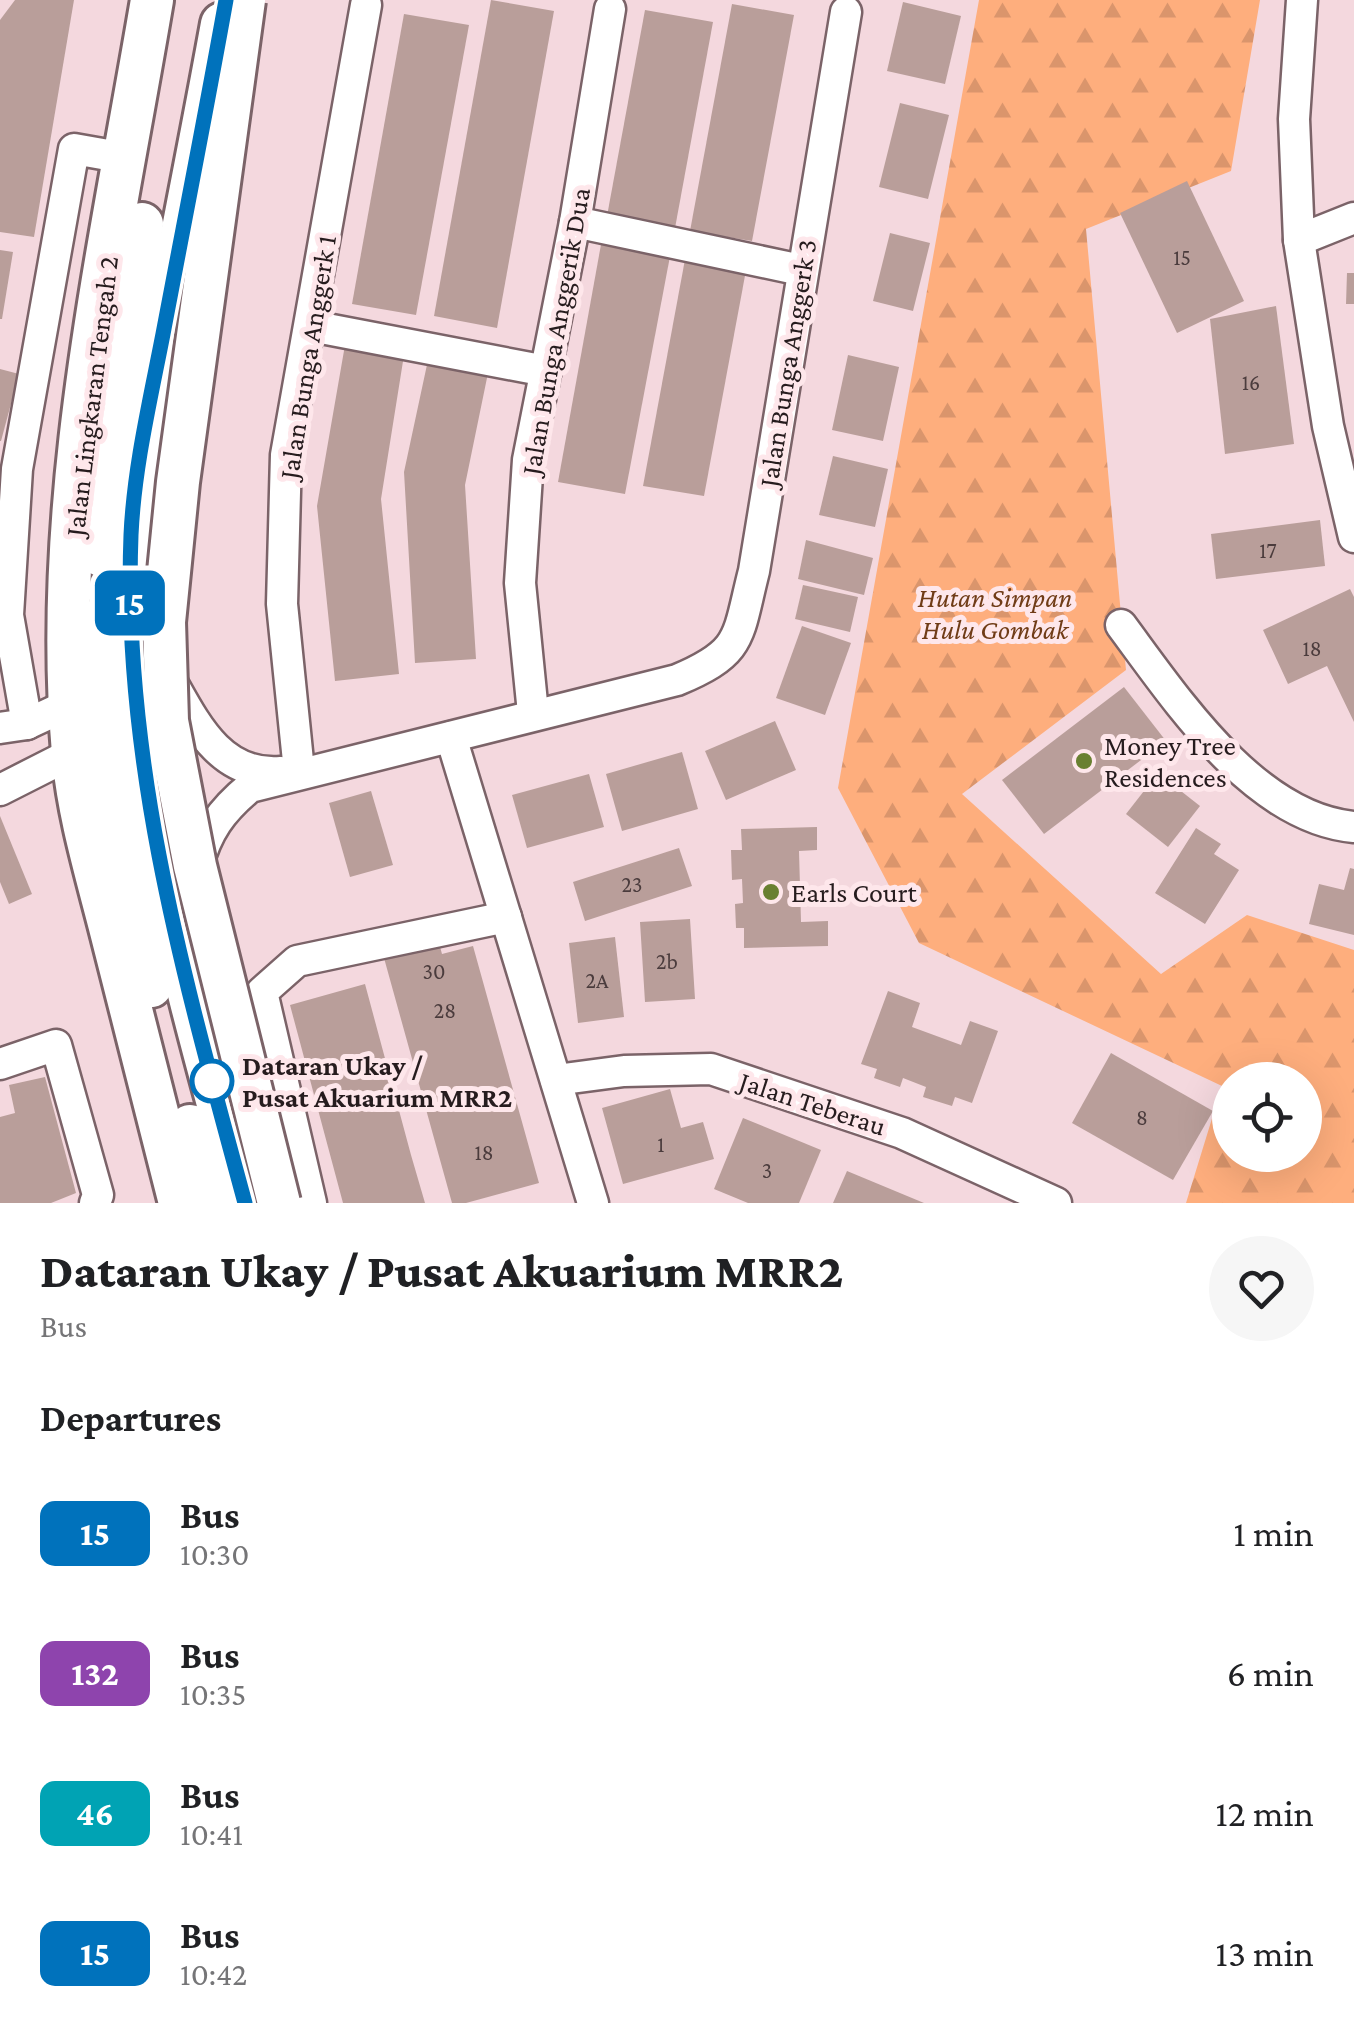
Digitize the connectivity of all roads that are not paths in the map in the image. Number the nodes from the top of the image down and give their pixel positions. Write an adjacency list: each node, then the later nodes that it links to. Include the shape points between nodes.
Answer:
1 (152, 0): 10 (highway, Jalan Lingkaran Tengah 2)
2 (180, 0): 37 (highway, via 106,475 96,634 153,993)
3 (226, 0): 9 (highway, Jalan Lingkaran Tengah 2)
4 (247, 0): 9 (highway); 39 (highway, bridge, via 164,622 167,721 194,866)
5 (1302, 0): 13 (street, via 1294,120)
6 (366, 5): 15 (street, Jalan Bunga Anggerk 1)
7 (610, 9): 12 (street, Jalan Bunga Anggerik Dua)
8 (846, 12): 14 (street, Jalan Bunga Anggerk 3)
9 (216, 57): 20 (highway, Jalan Lingkaran Tengah 2, via 136,474)
10 (125, 158): 16 (street, via 74,149); 17 (highway, Jalan Lingkaran Tengah 2)
11 (1354, 218): 13 (street)
12 (575, 222): 14 (street); 18 (street, Jalan Bunga Anggerik Dua)
13 (1299, 240): 19 (street, via 1328,426)
14 (801, 270): 23 (street, Jalan Bunga Anggerk 3, via 754,572 735,645 713,665 677,680)
15 (311, 326): 18 (street); 27 (street, Jalan Bunga Anggerk 1, via 285,473 282,604)
16 (44, 328): 17 (street); 24 (street, via 17,469 8,616)
17 (93, 336): 22 (highway, Jalan Lingkaran Tengah 2, via 74,484)
18 (546, 371): 23 (street, Jalan Bunga Anggerik Dua, via 528,460 520,583)
19 (1354, 537)
20 (130, 595): 27 (street, via 196,724 224,759 270,773); 31 (highway, Jalan Lingkaran Tengah 2, via 138,718)
21 (1122, 625): 29 (street, via 1212,741 1285,806)
22 (72, 703): 24 (street); 26 (highway, Jalan Lingkaran Tengah 2)
23 (533, 714): 25 (street, Jalan Bunga Anggerk 3)
24 (13, 726)
25 (450, 737): 27 (street, Jalan Bunga Anggerk 3); 30 (street)
26 (73, 754): 28 (street); 36 (highway, Jalan Lingkaran Tengah 2, via 85,826)
27 (299, 771): 31 (street, via 250,787 224,808 206,836)
28 (0, 790)
29 (1354, 826)
30 (506, 917): 33 (street); 40 (street, via 298,960 262,992)
31 (176, 942): 38 (highway, Jalan Lingkaran Tengah 2)
32 (0, 1064): 35 (street, via 56,1045)
33 (556, 1080): 34 (street); 41 (street, Jalan Teberau, via 624,1070 711,1069 902,1133)
34 (582, 1200)
35 (95, 1203)
36 (180, 1203)
37 (212, 1203)
38 (245, 1203)
39 (279, 1203)
40 (311, 1203)
41 (1056, 1203)

